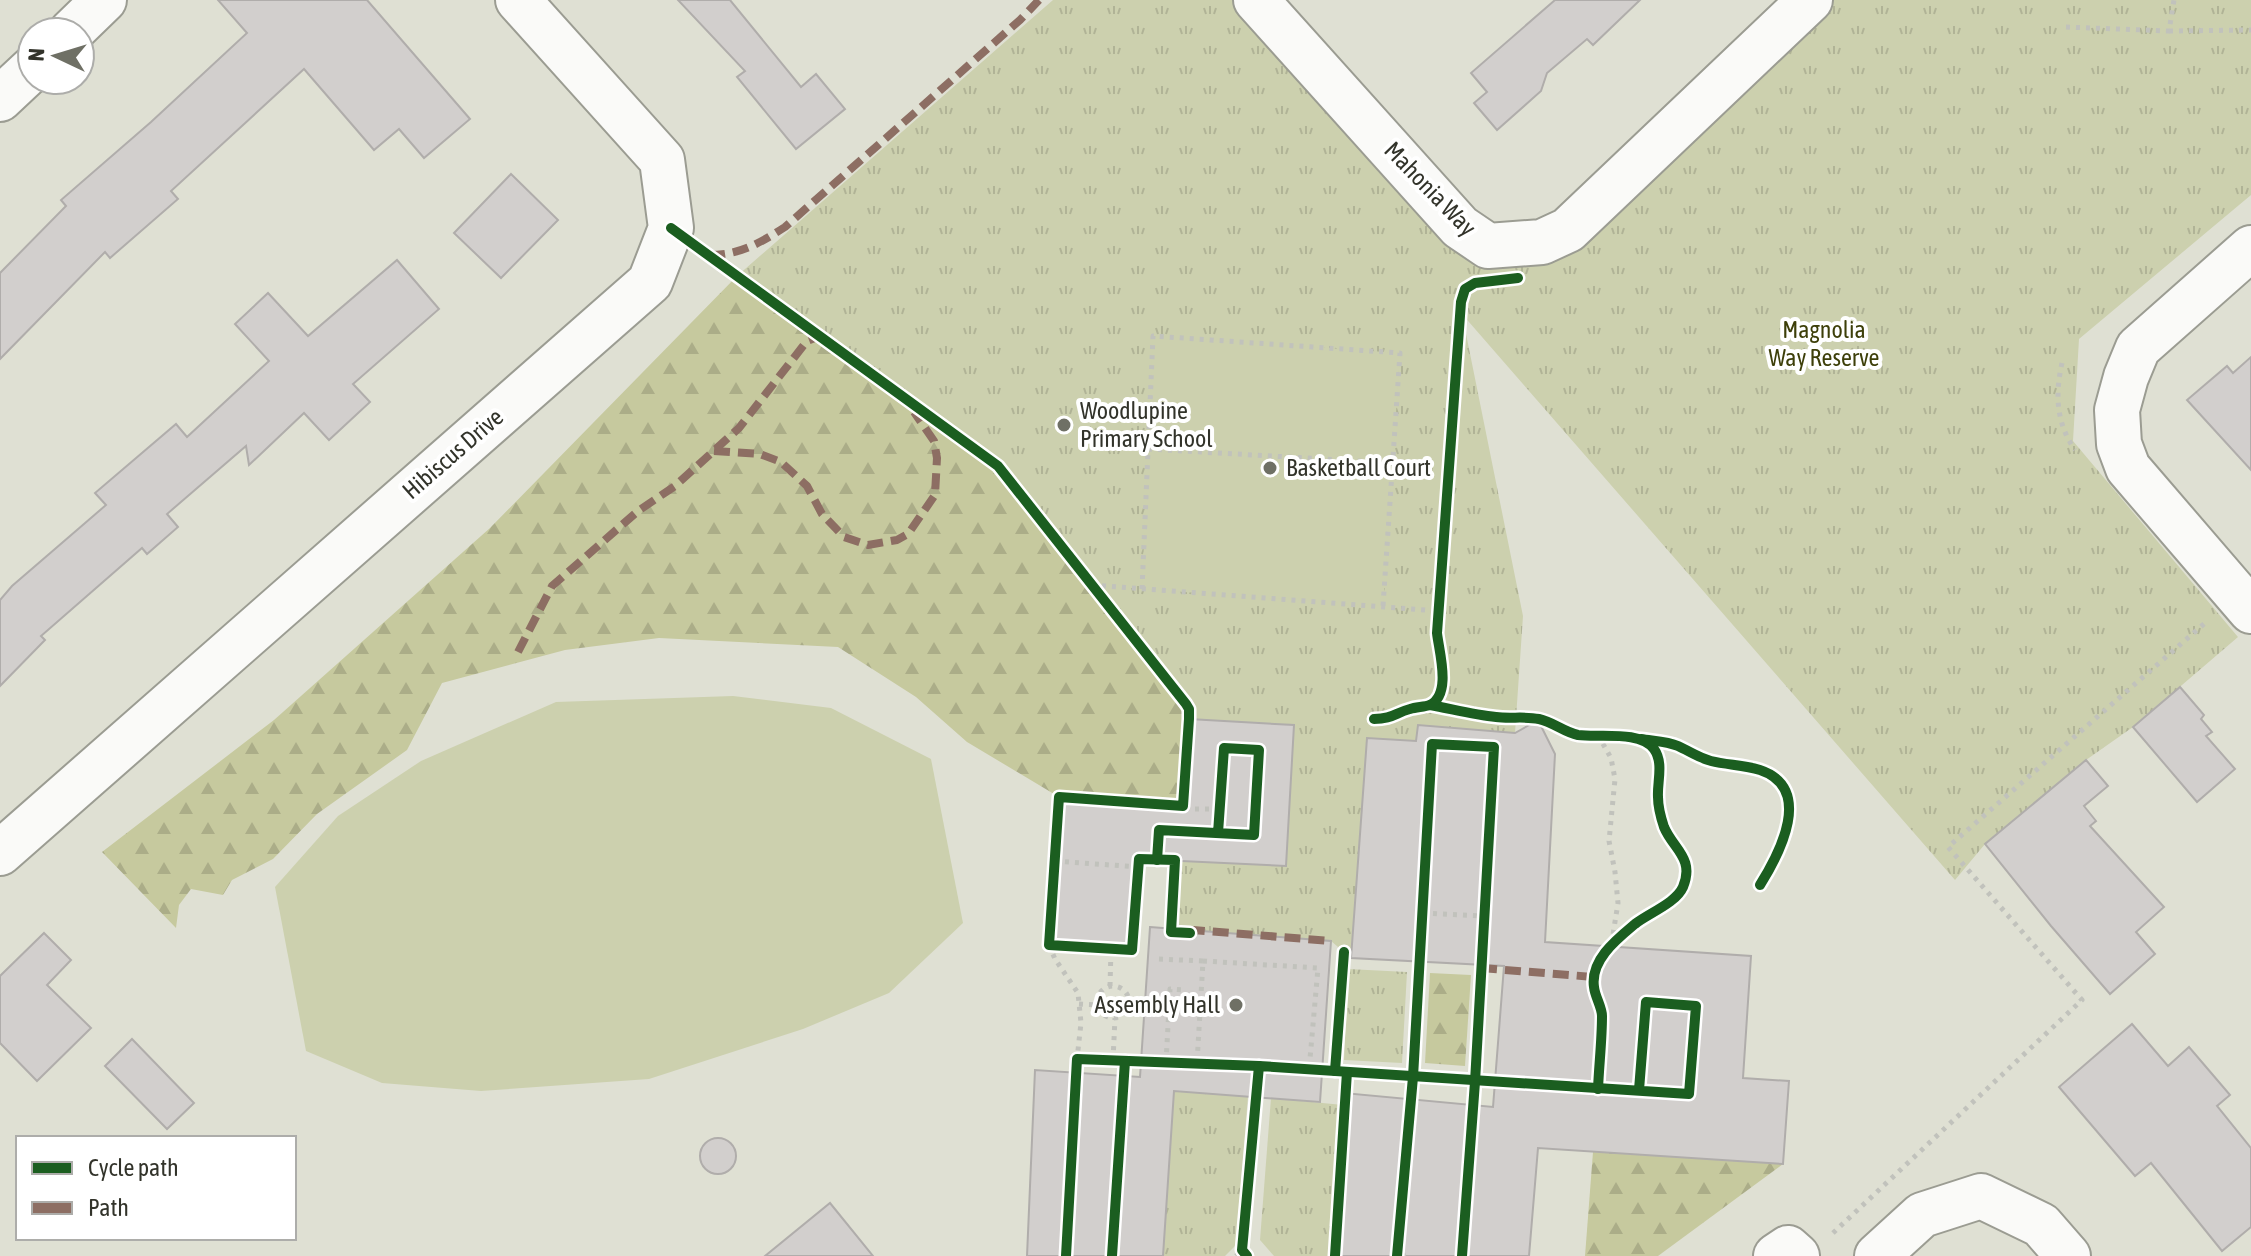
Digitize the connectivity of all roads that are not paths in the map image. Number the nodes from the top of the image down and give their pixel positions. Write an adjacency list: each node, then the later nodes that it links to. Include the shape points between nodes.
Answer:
1 (104, 0): 5 (street)
2 (518, 0): 10 (street, Hibiscus Drive, via 662,160 671,228 650,282)
3 (1256, 0): 4 (street, Mahonia Way, via 1460,227 1488,246 1542,242 1568,230)
4 (1810, 0)
5 (88, 16)
6 (16, 84): 7 (street)
7 (0, 99)
8 (2251, 248): 9 (street, via 2138,348 2117,410 2119,444 2128,468)
9 (2244, 603)
10 (0, 853)
11 (1812, 1248): 12 (street, via 1788,1248)
12 (1776, 1256)
13 (1877, 1256): 14 (street, via 1922,1215 1981,1196 2041,1225)
14 (2068, 1256)

